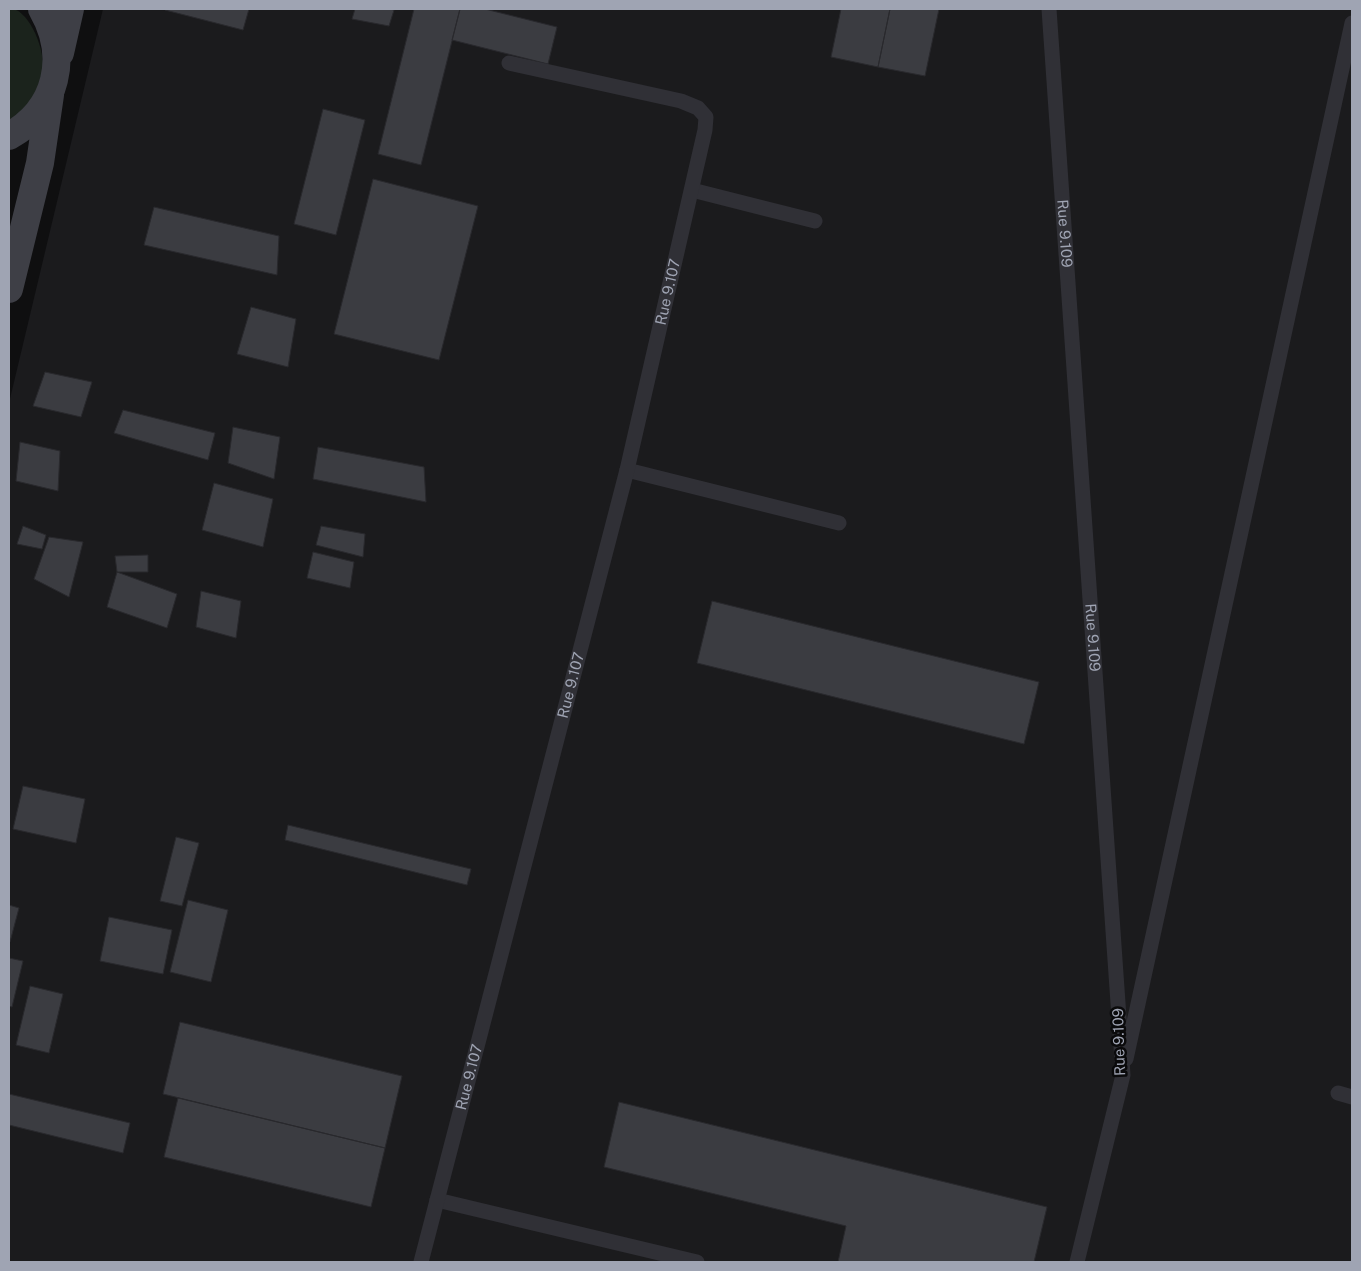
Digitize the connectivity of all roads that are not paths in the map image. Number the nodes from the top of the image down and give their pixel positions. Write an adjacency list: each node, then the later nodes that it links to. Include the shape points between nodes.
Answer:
1 (42, 9): 5 (main road, via 50,22)
2 (70, 9): 5 (main road)
3 (1049, 9): 14 (lane, Rue 9.109)
4 (1352, 23): 14 (lane)
5 (57, 61): 7 (main road)
6 (509, 63): 9 (lane, Rue 9.107, via 680,101 698,108 706,117)
7 (50, 95): 8 (main road, via 38,114); 11 (main road, via 40,163)
8 (9, 136)
9 (692, 190): 10 (lane); 12 (lane, Rue 9.107)
10 (815, 221)
11 (9, 289)
12 (627, 470): 13 (lane); 15 (lane, Rue 9.107)
13 (839, 523)
14 (1123, 1075): 18 (lane, Rue 9.109)
15 (437, 1200): 16 (lane, Rue 9.107); 17 (lane)
16 (422, 1262)
17 (697, 1262)
18 (1078, 1262)

